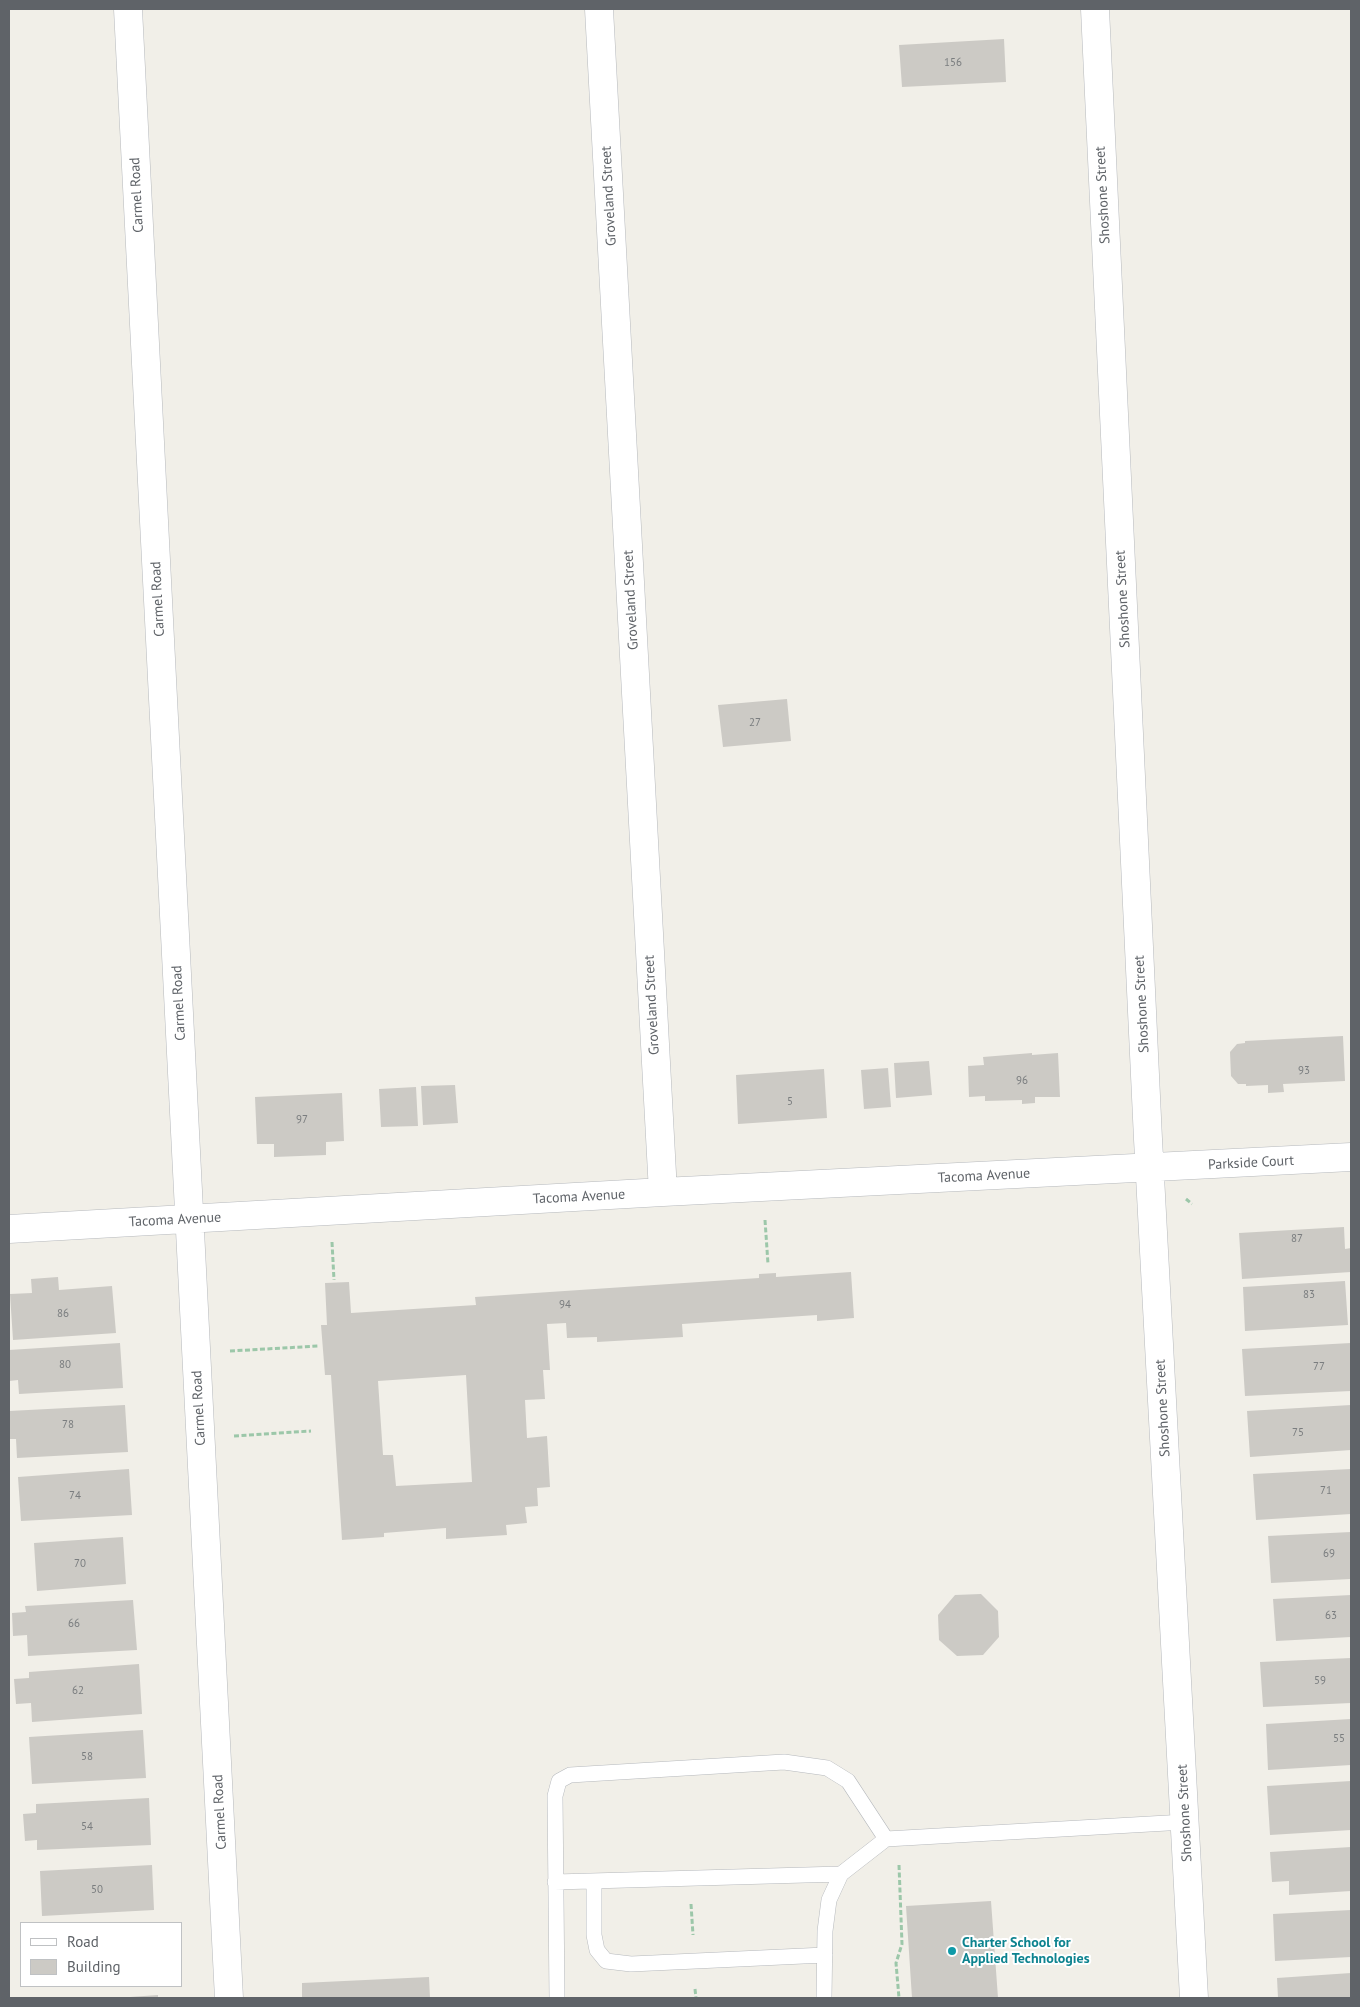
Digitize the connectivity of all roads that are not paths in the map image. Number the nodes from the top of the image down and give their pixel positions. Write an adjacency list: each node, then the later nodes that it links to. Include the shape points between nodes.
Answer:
1 (128, 9): 7 (street, Carmel Road)
2 (600, 9): 6 (street, Groveland Street)
3 (1095, 9): 5 (street, Shoshone Street)
4 (1351, 1157): 5 (street, Parkside Court)
5 (1150, 1168): 6 (street, Tacoma Avenue); 9 (street, Shoshone Street)
6 (663, 1192): 7 (street, Tacoma Avenue)
7 (189, 1220): 8 (street, Tacoma Avenue); 15 (street, Carmel Road)
8 (9, 1230)
9 (1185, 1822): 10 (lane); 18 (street, Shoshone Street)
10 (886, 1839): 11 (lane); 13 (lane, via 848,1781 827,1768 784,1762 570,1775 559,1781 555,1796)
11 (840, 1874): 12 (lane); 14 (lane, via 829,1900)
12 (594, 1881): 13 (lane); 14 (lane, via 594,1934 597,1950 606,1961 631,1964)
13 (555, 1882): 16 (lane)
14 (825, 1955): 17 (lane)
15 (229, 1998)
16 (557, 1998)
17 (824, 1998)
18 (1194, 1998)

